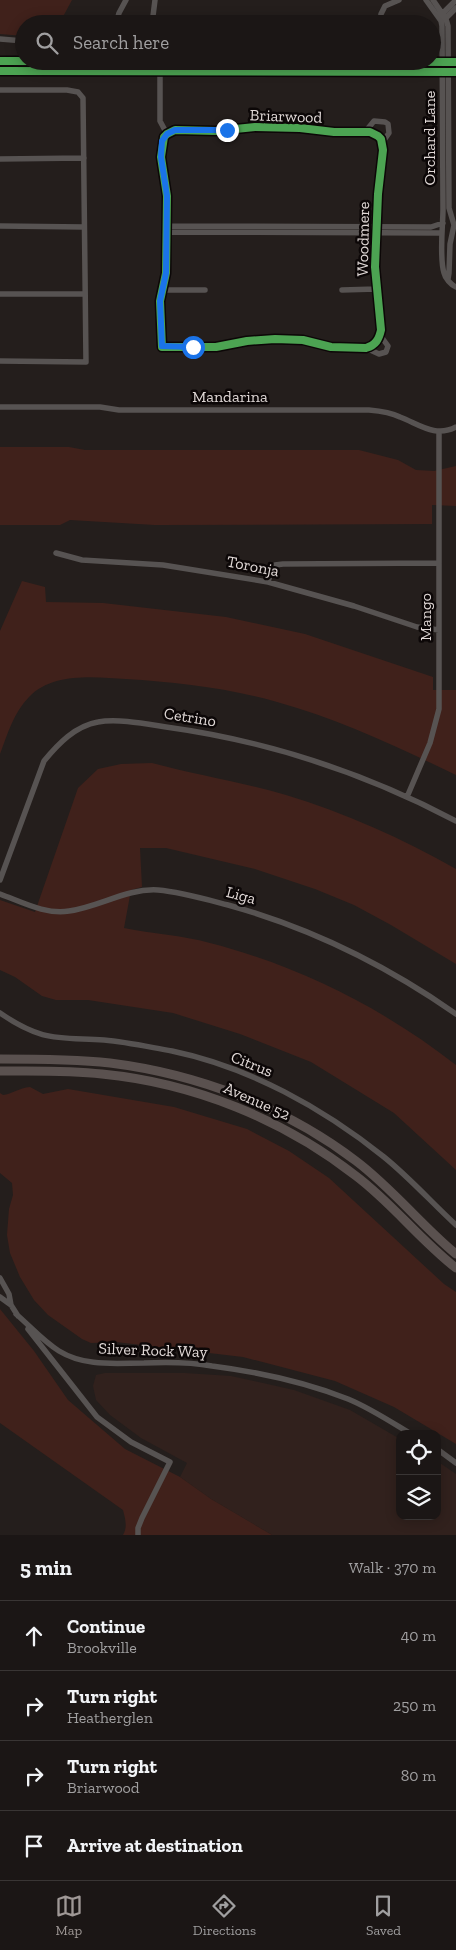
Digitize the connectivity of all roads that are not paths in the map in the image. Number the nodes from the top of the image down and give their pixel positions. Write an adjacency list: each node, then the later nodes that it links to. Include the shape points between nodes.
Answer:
1 (126, 0): 6 (street)
2 (155, 0): 7 (street)
3 (400, 0): 8 (street, via 385,6)
4 (431, 1): 9 (street)
5 (455, 5): 10 (street)
6 (118, 15)
7 (153, 15)
8 (381, 15)
9 (440, 15)
10 (442, 18): 15 (street, Orchard Lane)
11 (0, 39): 12 (street)
12 (15, 40)
13 (0, 61): 14 (main road)
14 (15, 61)
15 (449, 67): 25 (street, Orchard Lane); 31 (street, Orchard Lane, via 449,208 454,225)
16 (232, 70): 18 (main road)
17 (0, 71): 18 (main road)
18 (160, 71): 21 (street, via 160,121)
19 (0, 90): 23 (street, via 67,90 81,94 84,102)
20 (365, 132): 21 (street, Briarwood, via 255,127 216,131 175,130); 22 (street, Briarwood, via 374,133); 22 (street, Woodmere, via 374,121 385,122 389,132)
21 (167, 134): 28 (street, via 162,141 161,157 167,196)
22 (382, 143): 29 (street, Woodmere)
23 (84, 158): 24 (street); 27 (street)
24 (0, 159)
25 (443, 222): 29 (street, via 431,226); 30 (street, Orchard Lane)
26 (0, 226): 27 (street)
27 (84, 227): 39 (street)
28 (166, 229): 29 (street); 35 (street)
29 (377, 229): 30 (street); 34 (street, Woodmere)
30 (442, 232): 31 (street); 32 (street, Orchard Lane, via 444,274)
31 (452, 232): 32 (street, Orchard Lane)
32 (448, 279): 33 (street)
33 (456, 287)
34 (376, 289): 37 (street); 40 (street, Woodmere, via 381,310)
35 (163, 290): 36 (street); 41 (street, via 160,301 162,346 216,347 276,339 303,340 331,347)
36 (205, 290)
37 (342, 290)
38 (0, 294): 39 (street)
39 (85, 294): 42 (street, via 86,362)
40 (380, 335): 41 (street); 41 (street, Woodmere, via 387,343 386,352 379,354)
41 (369, 347)
42 (0, 361)
43 (0, 407): 45 (street, Mandarina, via 370,410 394,414)
44 (456, 427): 45 (street)
45 (439, 432): 47 (street, Mango)
46 (56, 553): 48 (street, Toronja, via 82,560 163,565)
47 (439, 564): 48 (street, via 283,564 275,566); 49 (street, Mango)
48 (268, 582): 49 (street, Toronja, via 417,627)
49 (439, 630): 50 (street, Mango, via 439,709 430,744)
50 (407, 797): 51 (street, Cetrino); 52 (street, Cetrino, via 347,772 274,748 188,730 98,722 74,731 44,761)
51 (456, 822)
52 (0, 880)
53 (0, 894): 55 (street, Liga, via 43,910 55,911 69,911 141,891 156,890 217,902 323,937 397,975)
54 (0, 1013): 58 (street, Citrus, via 36,1034 105,1040 174,1052 272,1086 358,1137 392,1164)
55 (456, 1014)
56 (0, 1060): 59 (main road, Avenue 52, via 83,1061 145,1068 205,1084 262,1106 314,1133 356,1161)
57 (0, 1071): 60 (main road, Avenue 52, via 119,1076 182,1088 240,1108 297,1136 356,1176)
58 (456, 1225)
59 (456, 1254)
60 (456, 1268)
61 (0, 1278): 63 (street)
62 (0, 1297): 63 (street)
63 (11, 1305): 64 (street)
64 (16, 1314): 65 (street, Silver Rock Way, via 60,1352 87,1362 111,1365 175,1362 258,1373 349,1400); 68 (street, via 97,1417 131,1442 170,1462 142,1518)
65 (404, 1430)
66 (441, 1452): 67 (street)
67 (456, 1463)
68 (138, 1535)

